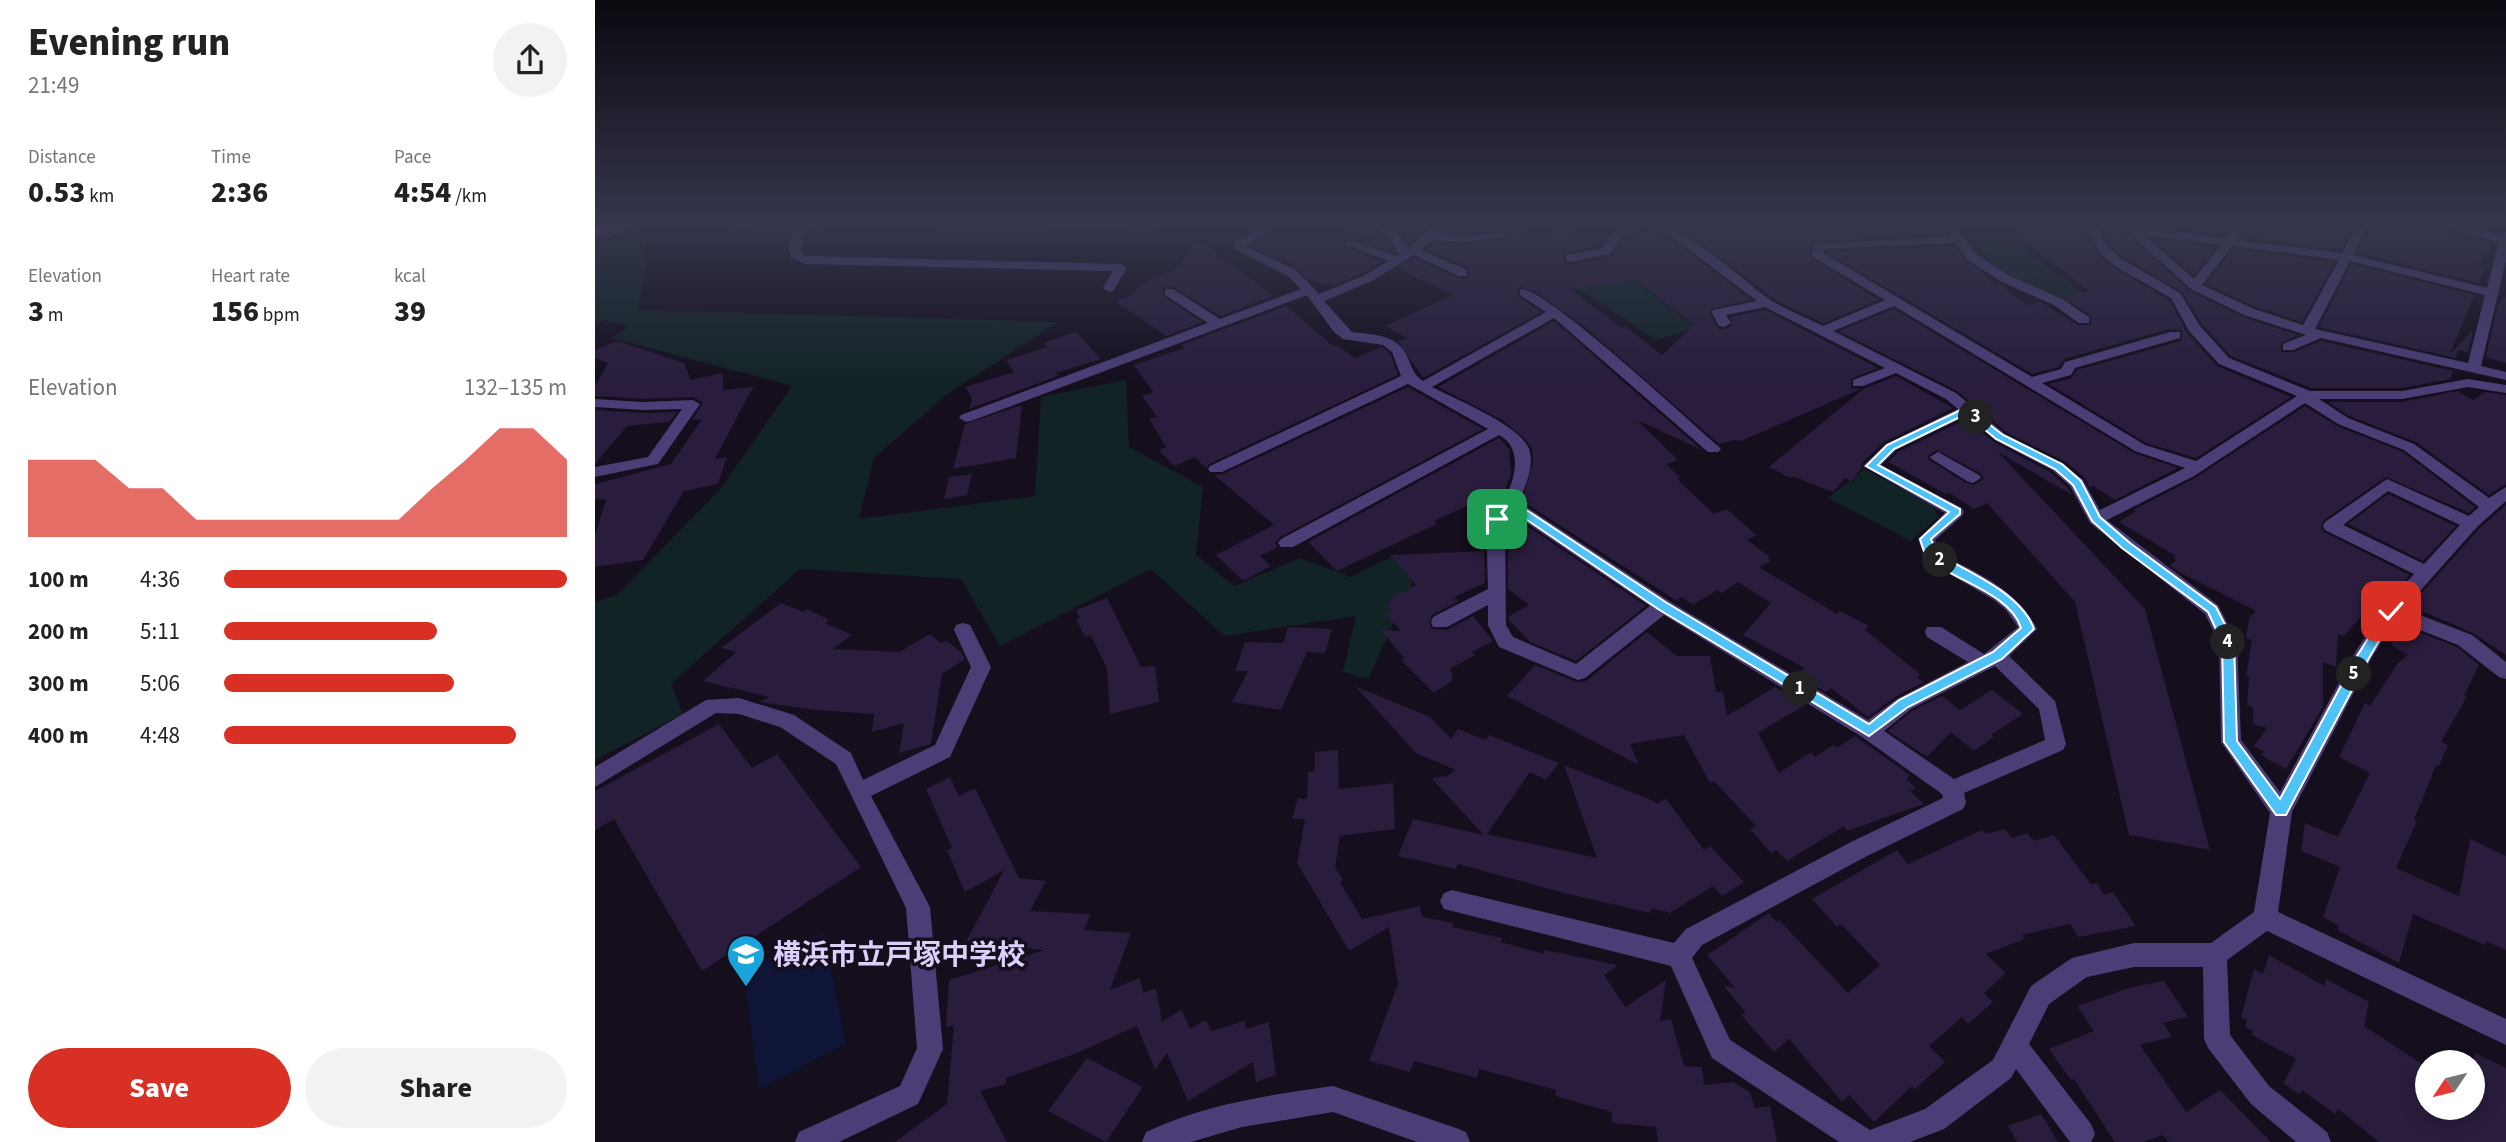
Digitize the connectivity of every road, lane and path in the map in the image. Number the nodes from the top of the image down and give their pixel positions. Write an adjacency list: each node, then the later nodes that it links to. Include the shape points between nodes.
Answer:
1 (1116, 276): 14 (street)
2 (1292, 276): 18 (street)
3 (1369, 276): 18 (street, via 1346,289)
4 (1731, 276): 20 (street)
5 (1855, 276): 19 (street)
6 (2002, 276): 22 (street, via 2059,302)
7 (2142, 276): 36 (street, via 2176,296 2194,328 2224,361)
8 (2184, 276): 13 (street)
9 (2203, 276): 13 (street)
10 (2338, 276): 26 (street)
11 (2424, 276): 17 (street)
12 (2501, 276): 17 (street)
13 (2195, 286): 26 (street, via 2249,312)
14 (1108, 288)
15 (1169, 292): 24 (street)
16 (1524, 292): 21 (street)
17 (2491, 293): 30 (street, via 2493,318)
18 (1313, 294): 24 (street); 32 (street, via 1348,336 1387,341 1398,350)
19 (1895, 300): 25 (street); 33 (street)
20 (1767, 303): 23 (street, via 1718,313); 25 (street)
21 (1555, 312): 32 (street); 41 (street)
22 (2084, 320)
23 (1724, 323)
24 (1219, 324): 39 (street)
25 (1822, 331): 29 (street)
26 (2314, 333): 28 (street); 30 (street)
27 (2175, 335): 33 (street, via 2070,365 2066,372)
28 (2288, 346)
29 (1897, 368): 34 (street); 38 (street, via 1951,396)
30 (2474, 368): 31 (street)
31 (2506, 376)
32 (1415, 382): 40 (street); 44 (street)
33 (2030, 382): 43 (street, via 2140,449)
34 (1858, 383)
35 (2506, 389): 36 (street, via 2468,383 2402,395)
36 (2306, 396): 43 (street); 47 (street, via 2343,421 2409,447)
37 (595, 403): 45 (street, via 693,404 653,461)
38 (1967, 410): 49 (street, via 2000,437 2059,467 2077,483); 59 (street, via 1891,447 1871,466 1956,512 1926,539 1932,556 1990,588 2024,619 2028,629)
39 (966, 418)
40 (1501, 428): 48 (street, via 1523,450 1522,473); 51 (street)
41 (1713, 449)
42 (1938, 457): 46 (street)
43 (2195, 466): 49 (street)
44 (1216, 469)
45 (595, 472)
46 (1973, 478)
47 (2500, 499): 50 (street)
48 (1510, 504): 53 (street, via 1497,519); 54 (street)
49 (2096, 519): 65 (street, via 2212,610 2228,642 2231,742)
50 (2471, 523): 52 (street); 52 (street, via 2388,484 2331,526)
51 (1287, 542)
52 (2425, 572): 55 (street)
53 (1497, 592): 54 (street, via 1497,625 1506,642 1578,673); 56 (street)
54 (1663, 606): 61 (street)
55 (2391, 611): 60 (street, via 2465,640); 65 (street)
56 (1440, 622)
57 (963, 630): 64 (street, via 981,667 943,751)
58 (1934, 632): 59 (street)
59 (1991, 659): 61 (street, via 1904,704); 63 (street, via 2048,706 2056,744)
60 (2506, 672)
61 (1869, 731): 63 (street)
62 (595, 778): 64 (street, via 713,705 739,706 787,720 844,759)
63 (1952, 789): 69 (street, via 1955,803 1694,937)
64 (858, 792): 73 (street, via 918,907 930,1049 909,1095)
65 (2281, 811): 67 (street)
66 (1452, 901): 69 (street)
67 (2265, 918): 68 (street); 70 (street)
68 (2215, 955): 71 (street, via 2134,956 2081,966 2040,995); 78 (street, via 2217,1039 2260,1095)
69 (1679, 956): 76 (street, via 1721,1049)
70 (2506, 1031)
71 (2015, 1047): 72 (street); 77 (street, via 2002,1069 1934,1119)
72 (2081, 1133)
73 (809, 1142)
74 (1157, 1142): 75 (street, via 1241,1113 1333,1099)
75 (1456, 1142)
76 (1864, 1142)
77 (1875, 1142)
78 (2317, 1142)

